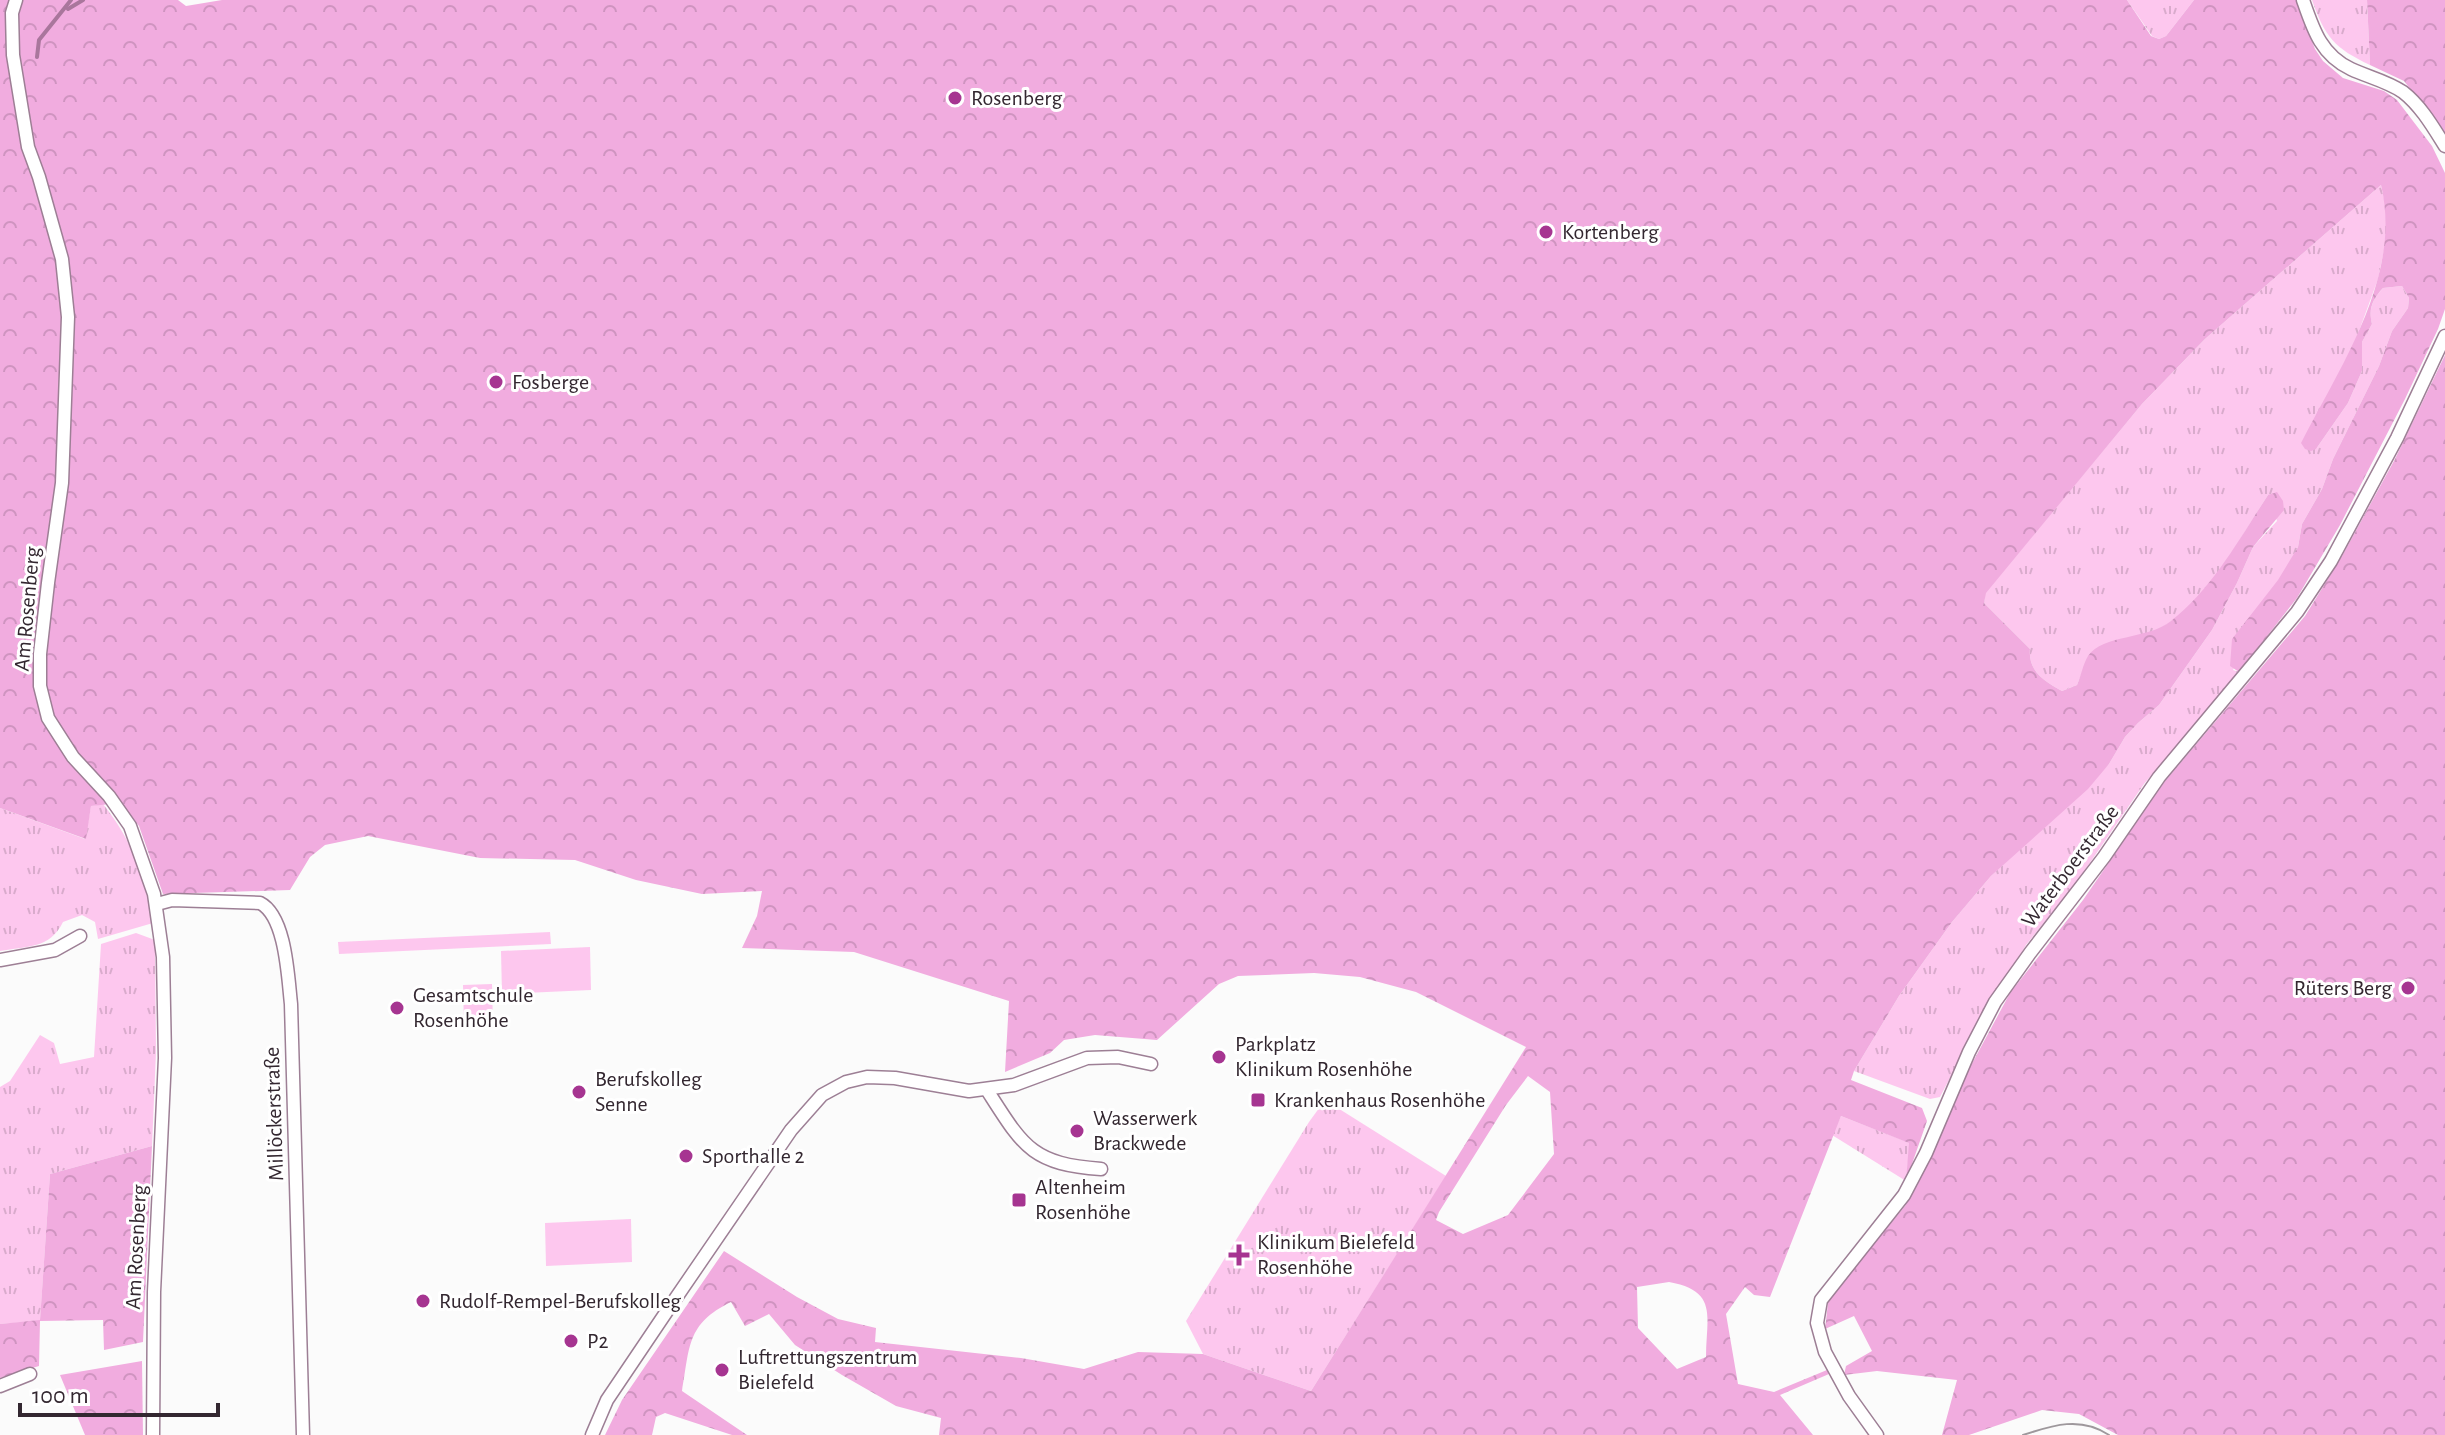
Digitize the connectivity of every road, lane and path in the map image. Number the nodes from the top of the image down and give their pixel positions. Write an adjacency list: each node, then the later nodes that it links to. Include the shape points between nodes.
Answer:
1 (16, 0): 5 (street, Am Rosenberg, via 13,55 28,147 62,259 68,317 62,483 44,611 40,686 48,718 73,757 130,826)
2 (2303, 0): 3 (street, via 2328,54 2402,92)
3 (2445, 146)
4 (2445, 336): 16 (street, Waterboerstraße, via 2331,561 2297,612 2159,777 2004,990 1975,1040 1904,1195 1821,1300 1817,1323 1825,1352)
5 (157, 904): 13 (street, Am Rosenberg, via 165,1058 154,1264); 14 (street, Millöckerstraße, via 260,903 269,911 284,948 291,1004)
6 (80, 936): 7 (street, via 55,950)
7 (0, 960)
8 (1151, 1064): 9 (street, via 1118,1057 1080,1059)
9 (987, 1090): 10 (street, via 1010,1127 1037,1155 1066,1166); 15 (street, via 867,1077 818,1098 615,1387)
10 (1101, 1169)
11 (30, 1374): 12 (street)
12 (0, 1386)
13 (153, 1435)
14 (303, 1435)
15 (592, 1435)
16 (1877, 1435)

